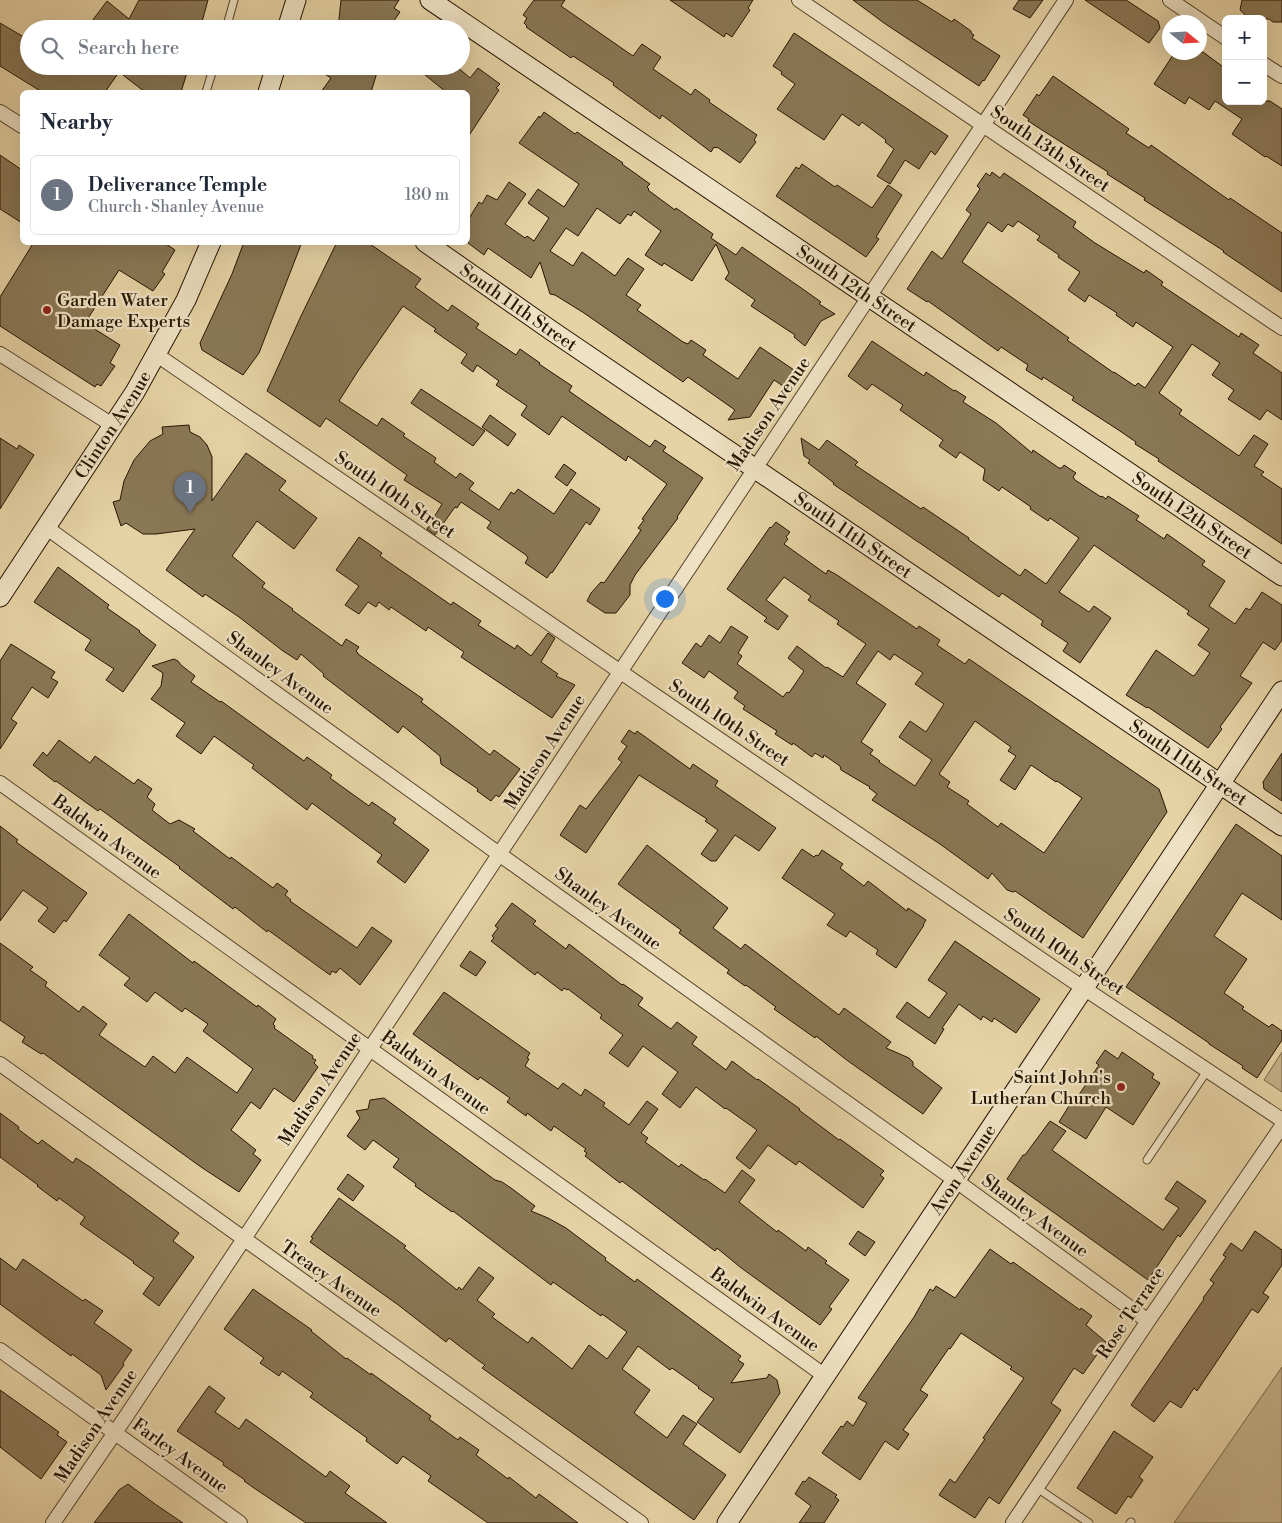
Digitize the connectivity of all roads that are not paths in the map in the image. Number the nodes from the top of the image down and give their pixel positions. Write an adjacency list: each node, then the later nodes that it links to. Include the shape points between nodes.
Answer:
1 (234, 0): 7 (lane)
2 (296, 0): 8 (street)
3 (430, 0): 9 (street, South 12th Street)
4 (799, 0): 20 (street, South 13th Street)
5 (1066, 0): 20 (street, Madison Avenue)
6 (1170, 0): 11 (street)
7 (228, 20)
8 (290, 20)
9 (460, 20)
10 (470, 27): 23 (street, South 12th Street)
11 (1222, 35)
12 (1267, 67): 15 (street)
13 (211, 75): 16 (lane)
14 (273, 75): 17 (street)
15 (1282, 76)
16 (207, 90)
17 (269, 90)
18 (0, 112): 19 (street)
19 (20, 125)
20 (982, 126): 23 (street, Madison Avenue); 24 (street, South 13th Street)
21 (210, 245): 26 (street, Clinton Avenue)
22 (429, 245): 28 (street, South 11th Street)
23 (869, 298): 28 (street, Madison Avenue); 30 (street, South 12th Street)
24 (1282, 328)
25 (0, 354): 27 (street)
26 (157, 355): 27 (street, Clinton Avenue); 32 (street, South 10th Street)
27 (114, 426): 29 (street, Clinton Avenue)
28 (756, 468): 32 (street, Madison Avenue); 35 (street, South 11th Street)
29 (47, 528): 31 (street, Clinton Avenue); 37 (street, Shanley Avenue)
30 (1282, 576)
31 (0, 597)
32 (620, 672): 37 (street, Madison Avenue); 38 (street, South 10th Street)
33 (1282, 691): 35 (street, Avon Avenue)
34 (0, 783): 39 (street, Baldwin Avenue)
35 (1220, 784): 36 (street, South 11th Street); 38 (street, Avon Avenue)
36 (1282, 826)
37 (499, 854): 39 (street, Madison Avenue); 45 (street, Shanley Avenue)
38 (1084, 988): 41 (street, South 10th Street); 45 (street, Avon Avenue)
39 (369, 1049): 46 (street, Madison Avenue); 49 (street, Baldwin Avenue)
40 (0, 1064): 46 (street, Treacy Avenue)
41 (1207, 1071): 42 (street, South 10th Street); 44 (lane)
42 (1282, 1120)
43 (1282, 1126): 47 (street, Rose Terrace)
44 (1147, 1160)
45 (955, 1180): 47 (street, Shanley Avenue); 49 (street, Avon Avenue)
46 (243, 1239): 50 (street, Madison Avenue); 54 (street, Treacy Avenue)
47 (1148, 1321): 51 (street, Rose Terrace)
48 (0, 1350): 50 (street, Farley Avenue)
49 (825, 1376): 55 (street, Avon Avenue)
50 (115, 1432): 52 (street, Madison Avenue); 53 (street, Farley Avenue)
51 (1036, 1488): 56 (street, Rose Terrace); 57 (lane)
52 (53, 1523)
53 (240, 1523)
54 (642, 1523)
55 (727, 1523)
56 (1014, 1523)
57 (1089, 1523)

